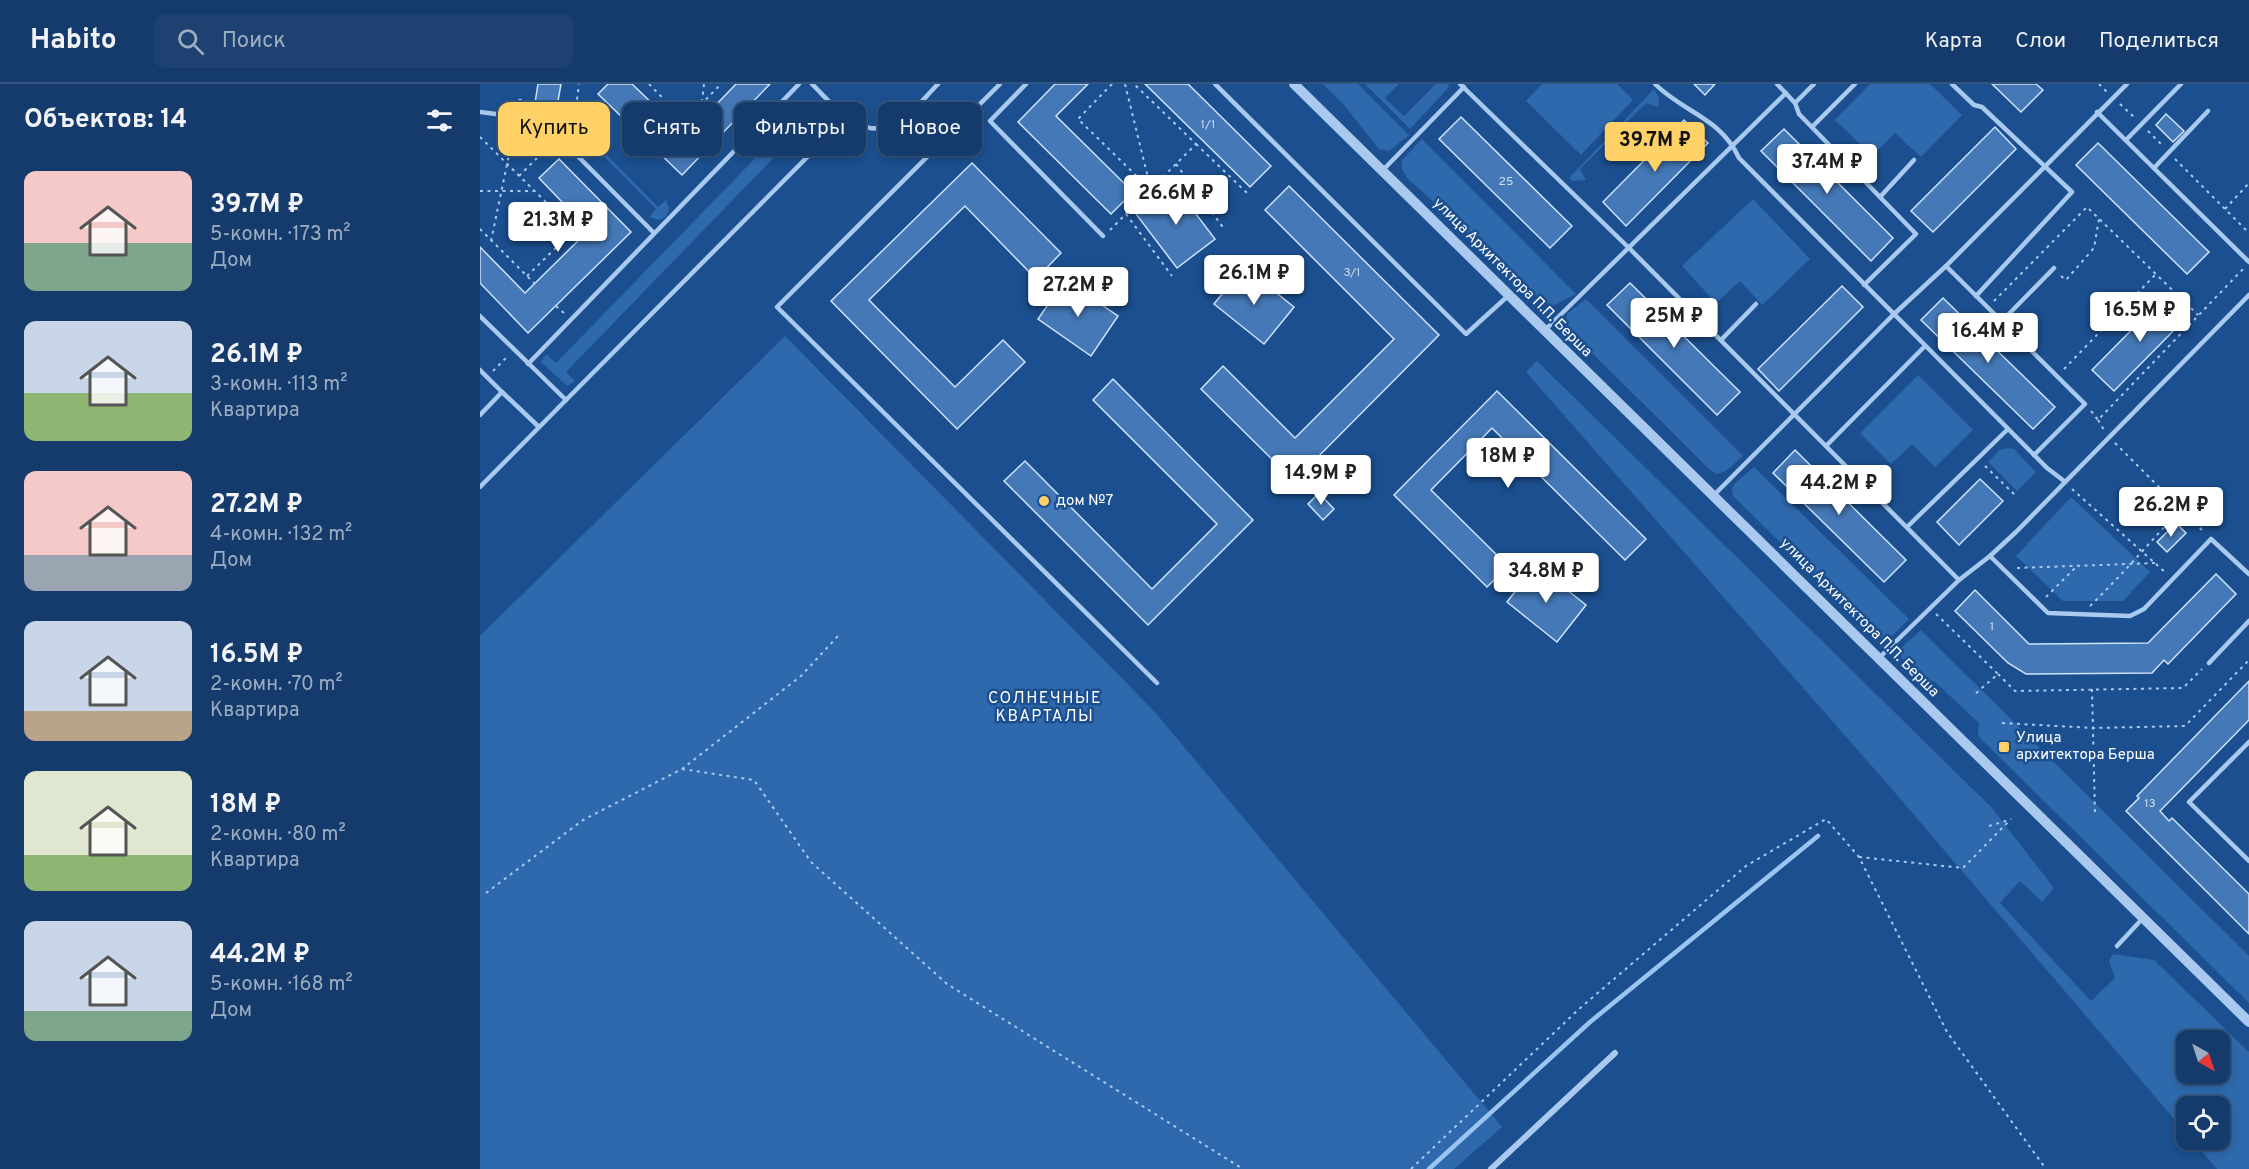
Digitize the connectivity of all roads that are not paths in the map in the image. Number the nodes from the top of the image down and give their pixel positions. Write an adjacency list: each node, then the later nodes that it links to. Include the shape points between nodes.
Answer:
1 (799, 84): 34 (lane)
2 (812, 84): 17 (lane)
3 (938, 84): 23 (lane, via 901,120)
4 (1000, 84): 71 (lane, via 777,308)
5 (1026, 84): 35 (lane, via 990,121)
6 (1215, 84): 41 (lane, via 1466,334)
7 (1294, 84): 32 (street, улица Архитектора П.П. Берша)
8 (1655, 84): 26 (lane, via 1670,99 1706,117)
9 (1777, 84): 16 (lane)
10 (1814, 84): 18 (lane)
11 (1855, 84): 24 (lane)
12 (1952, 84): 30 (lane)
13 (2127, 84): 21 (lane)
14 (2181, 84): 25 (lane)
15 (1462, 86): 32 (lane); 36 (lane)
16 (1786, 93): 18 (lane); 26 (lane)
17 (830, 102)
18 (1795, 103): 24 (lane, via 1799,114)
19 (2208, 111): 31 (lane)
20 (480, 112): 22 (lane)
21 (2097, 112): 25 (lane); 30 (lane)
22 (498, 114)
23 (866, 127)
24 (1812, 127): 33 (lane)
25 (2126, 140): 31 (lane)
26 (1733, 145): 36 (lane); 40 (lane, via 1739,158)
27 (578, 156): 34 (lane)
28 (808, 156): 54 (lane)
29 (1914, 160): 33 (lane)
30 (2045, 166): 38 (lane); 43 (lane, via 2072,192)
31 (2154, 168): 37 (lane)
32 (1382, 171): 41 (street, улица Архитектора П.П. Берша)
33 (1880, 197): 40 (lane, via 1916,234)
34 (654, 233): 51 (lane)
35 (1103, 236)
36 (1629, 248): 48 (lane); 49 (lane)
37 (2249, 263)
38 (1946, 266): 43 (lane); 45 (lane)
39 (2054, 268): 47 (lane)
40 (1864, 285): 45 (lane)
41 (1509, 295): 48 (street, улица Архитектора П.П. Берша)
42 (2249, 295): 61 (lane)
43 (1976, 296): 47 (lane)
44 (1756, 304): 49 (lane)
45 (1893, 315): 50 (lane); 55 (lane)
46 (480, 316): 51 (lane)
47 (2002, 321): 60 (lane, via 2085,404)
48 (1545, 331): 63 (street, улица Архитектора П.П. Берша)
49 (1721, 340): 55 (lane)
50 (1925, 346): 58 (lane); 59 (lane)
51 (528, 364): 54 (lane)
52 (480, 370): 53 (lane)
53 (502, 392): 56 (lane); 57 (lane)
54 (566, 400): 57 (lane)
55 (1794, 413): 59 (lane); 63 (lane)
56 (480, 415)
57 (539, 428): 62 (lane)
58 (2008, 429): 60 (lane); 64 (lane)
59 (1826, 446): 64 (lane)
60 (2034, 455): 61 (lane)
61 (2064, 481): 65 (lane)
62 (480, 487)
63 (1713, 496): 69 (street, улица Архитектора П.П. Берша)
64 (1907, 527): 67 (lane)
65 (1990, 556): 66 (lane, via 2048,613 2130,616 2144,609 2211,539); 67 (lane)
66 (2249, 574)
67 (1959, 580): 69 (lane)
68 (2249, 621): 70 (lane)
69 (1879, 658): 74 (street, улица Архитектора П.П. Берша)
70 (2209, 663)
71 (1156, 683)
72 (2249, 742): 73 (lane, via 2189,802)
73 (2249, 861)
74 (2143, 918): 75 (lane); 76 (street, улица Архитектора П.П. Берша)
75 (2117, 946)
76 (2249, 1022)
77 (1615, 1053): 78 (street)
78 (1491, 1169)

